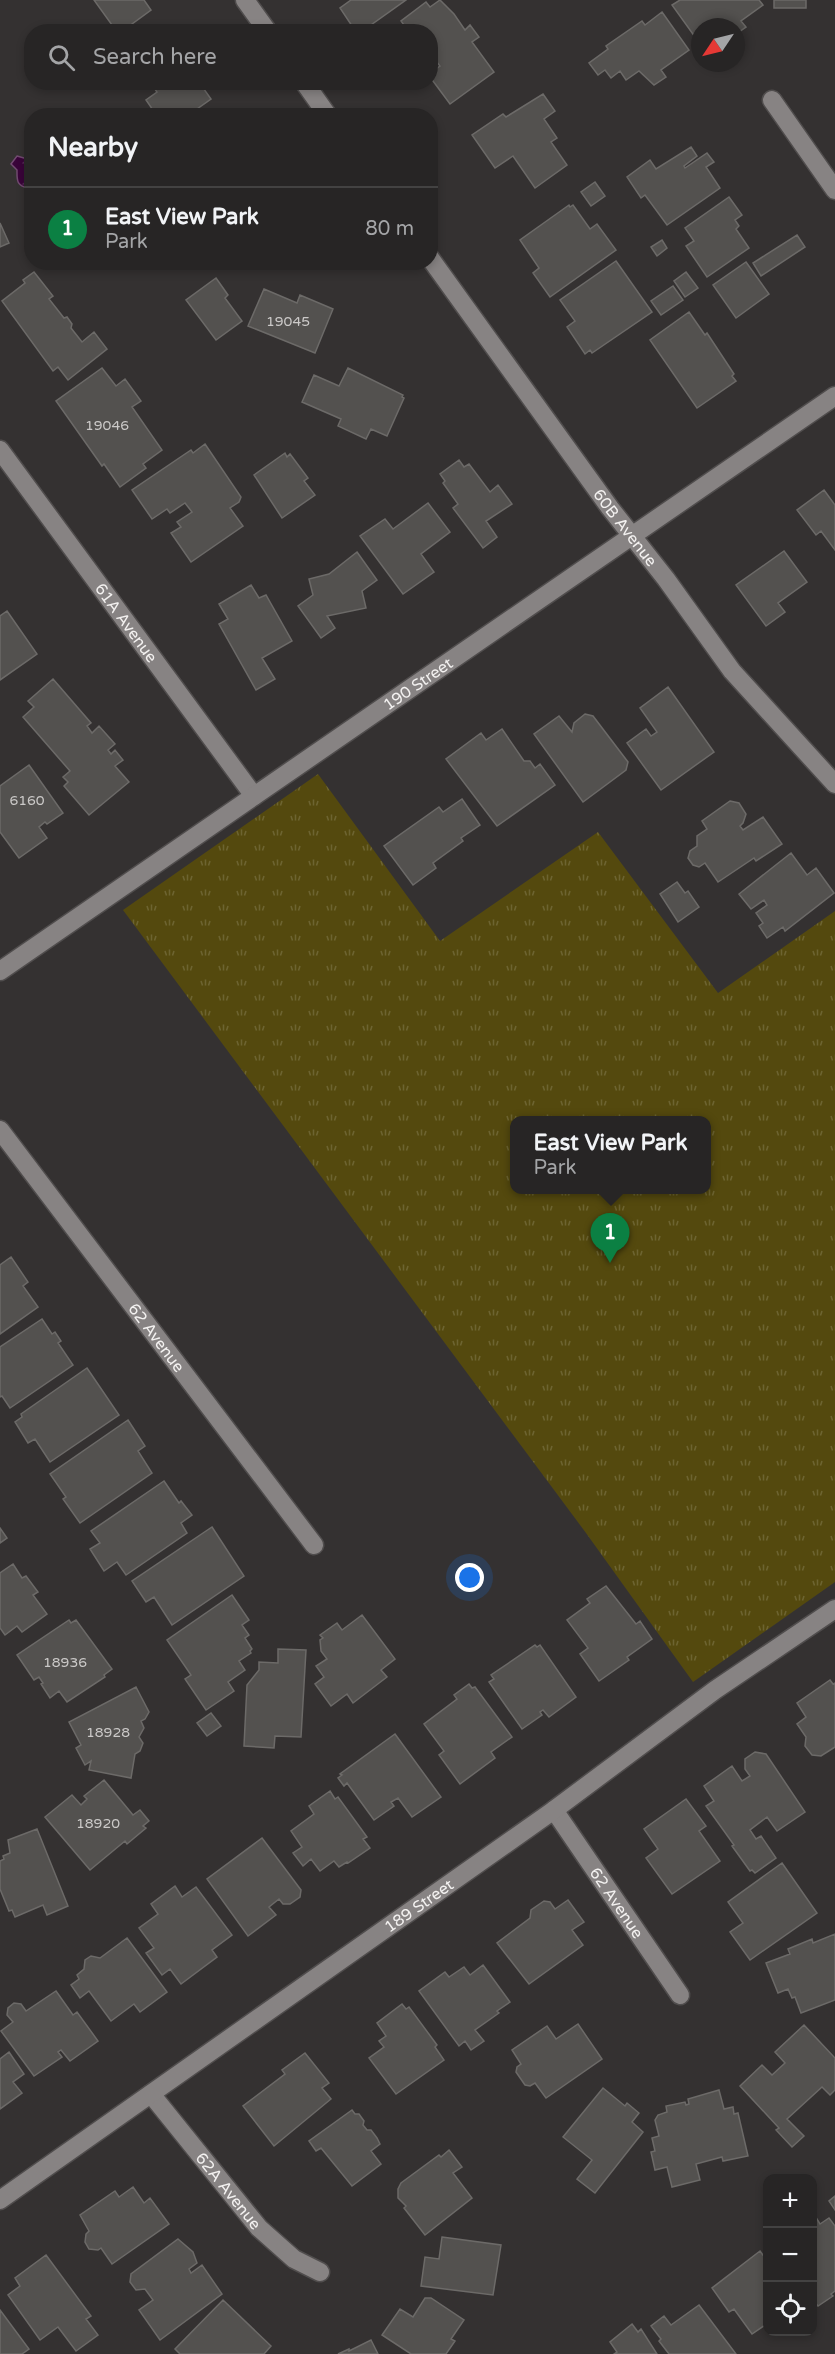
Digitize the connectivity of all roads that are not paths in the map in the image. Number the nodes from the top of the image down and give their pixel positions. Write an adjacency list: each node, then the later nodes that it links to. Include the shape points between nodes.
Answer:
1 (245, 0): 2 (street)
2 (262, 24)
3 (310, 90): 5 (street)
4 (772, 100): 6 (street)
5 (322, 108)
6 (835, 190)
7 (438, 269): 10 (street, 60B Avenue)
8 (835, 396): 10 (street, 190 Street)
9 (0, 450): 12 (street, 61A Avenue)
10 (632, 537): 11 (street, 60B Avenue, via 732,671); 12 (street, 190 Street)
11 (835, 784)
12 (254, 796): 13 (street, 190 Street)
13 (0, 971)
14 (0, 1130): 15 (street, 62 Avenue)
15 (314, 1545)
16 (835, 1609): 17 (street, 189 Street, via 714,1690)
17 (554, 1810): 18 (street, 62 Avenue); 19 (street, 189 Street)
18 (680, 1995)
19 (151, 2094): 20 (street, 189 Street); 21 (street, 62A Avenue, via 259,2228 294,2259)
20 (0, 2200)
21 (320, 2272)

